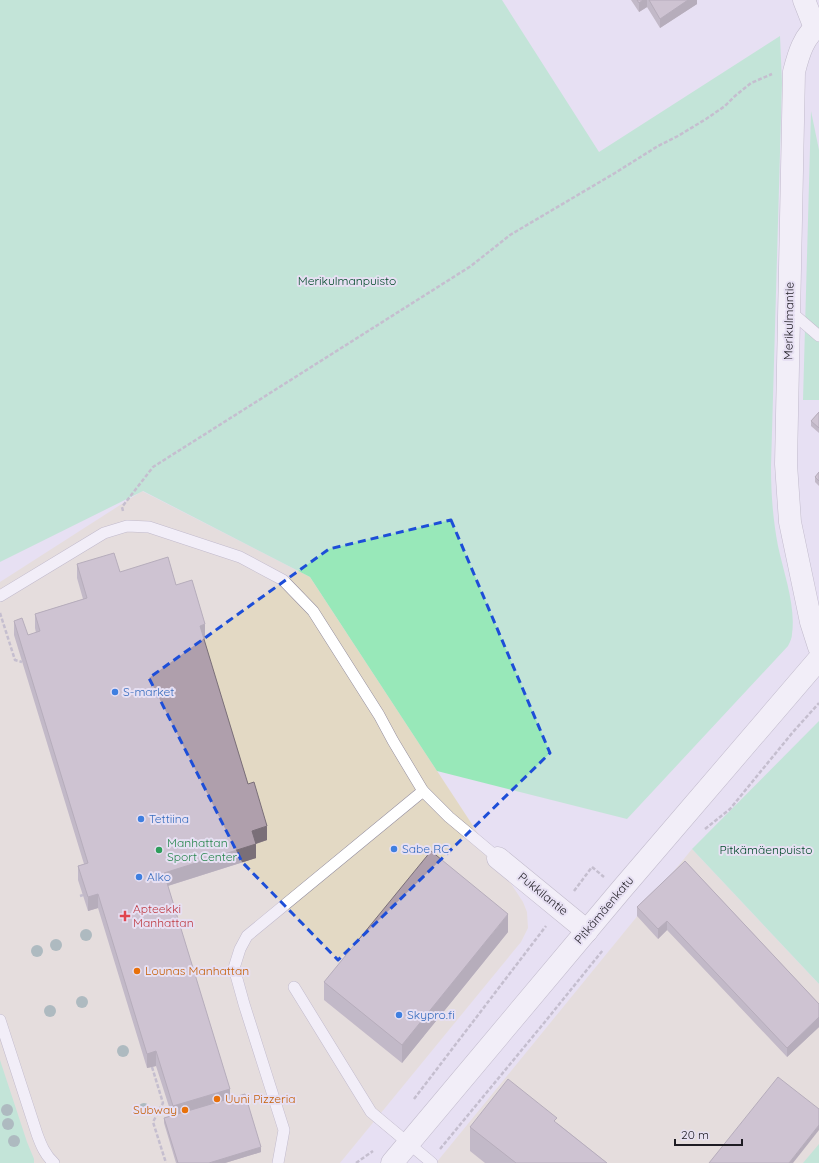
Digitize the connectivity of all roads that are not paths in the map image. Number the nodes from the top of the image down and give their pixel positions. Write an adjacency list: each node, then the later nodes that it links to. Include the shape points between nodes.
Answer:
1 (804, 0): 2 (street, Merikulmantie)
2 (817, 27): 3 (street, Merikulmantie, via 802,47 794,72)
3 (790, 311): 4 (lane); 6 (street, Merikulmantie, via 786,464 790,522 811,622)
4 (819, 336)
5 (0, 596): 8 (lane, via 104,533 127,526 149,527 240,557 283,580 312,612 379,715)
6 (819, 647)
7 (819, 659): 10 (street, Pitkämäenkatu)
8 (423, 791): 9 (lane, via 449,817); 16 (lane, via 247,936 240,949 234,968 284,1130)
9 (498, 858): 10 (street, Pukkilantie)
10 (587, 930): 13 (street, Pitkämäenkatu)
11 (294, 987): 13 (lane, via 371,1112)
12 (0, 1020): 15 (lane, via 41,1146)
13 (408, 1144): 14 (lane); 17 (street, Pitkämäenkatu)
14 (430, 1162)
15 (54, 1163)
16 (278, 1163)
17 (392, 1163)

